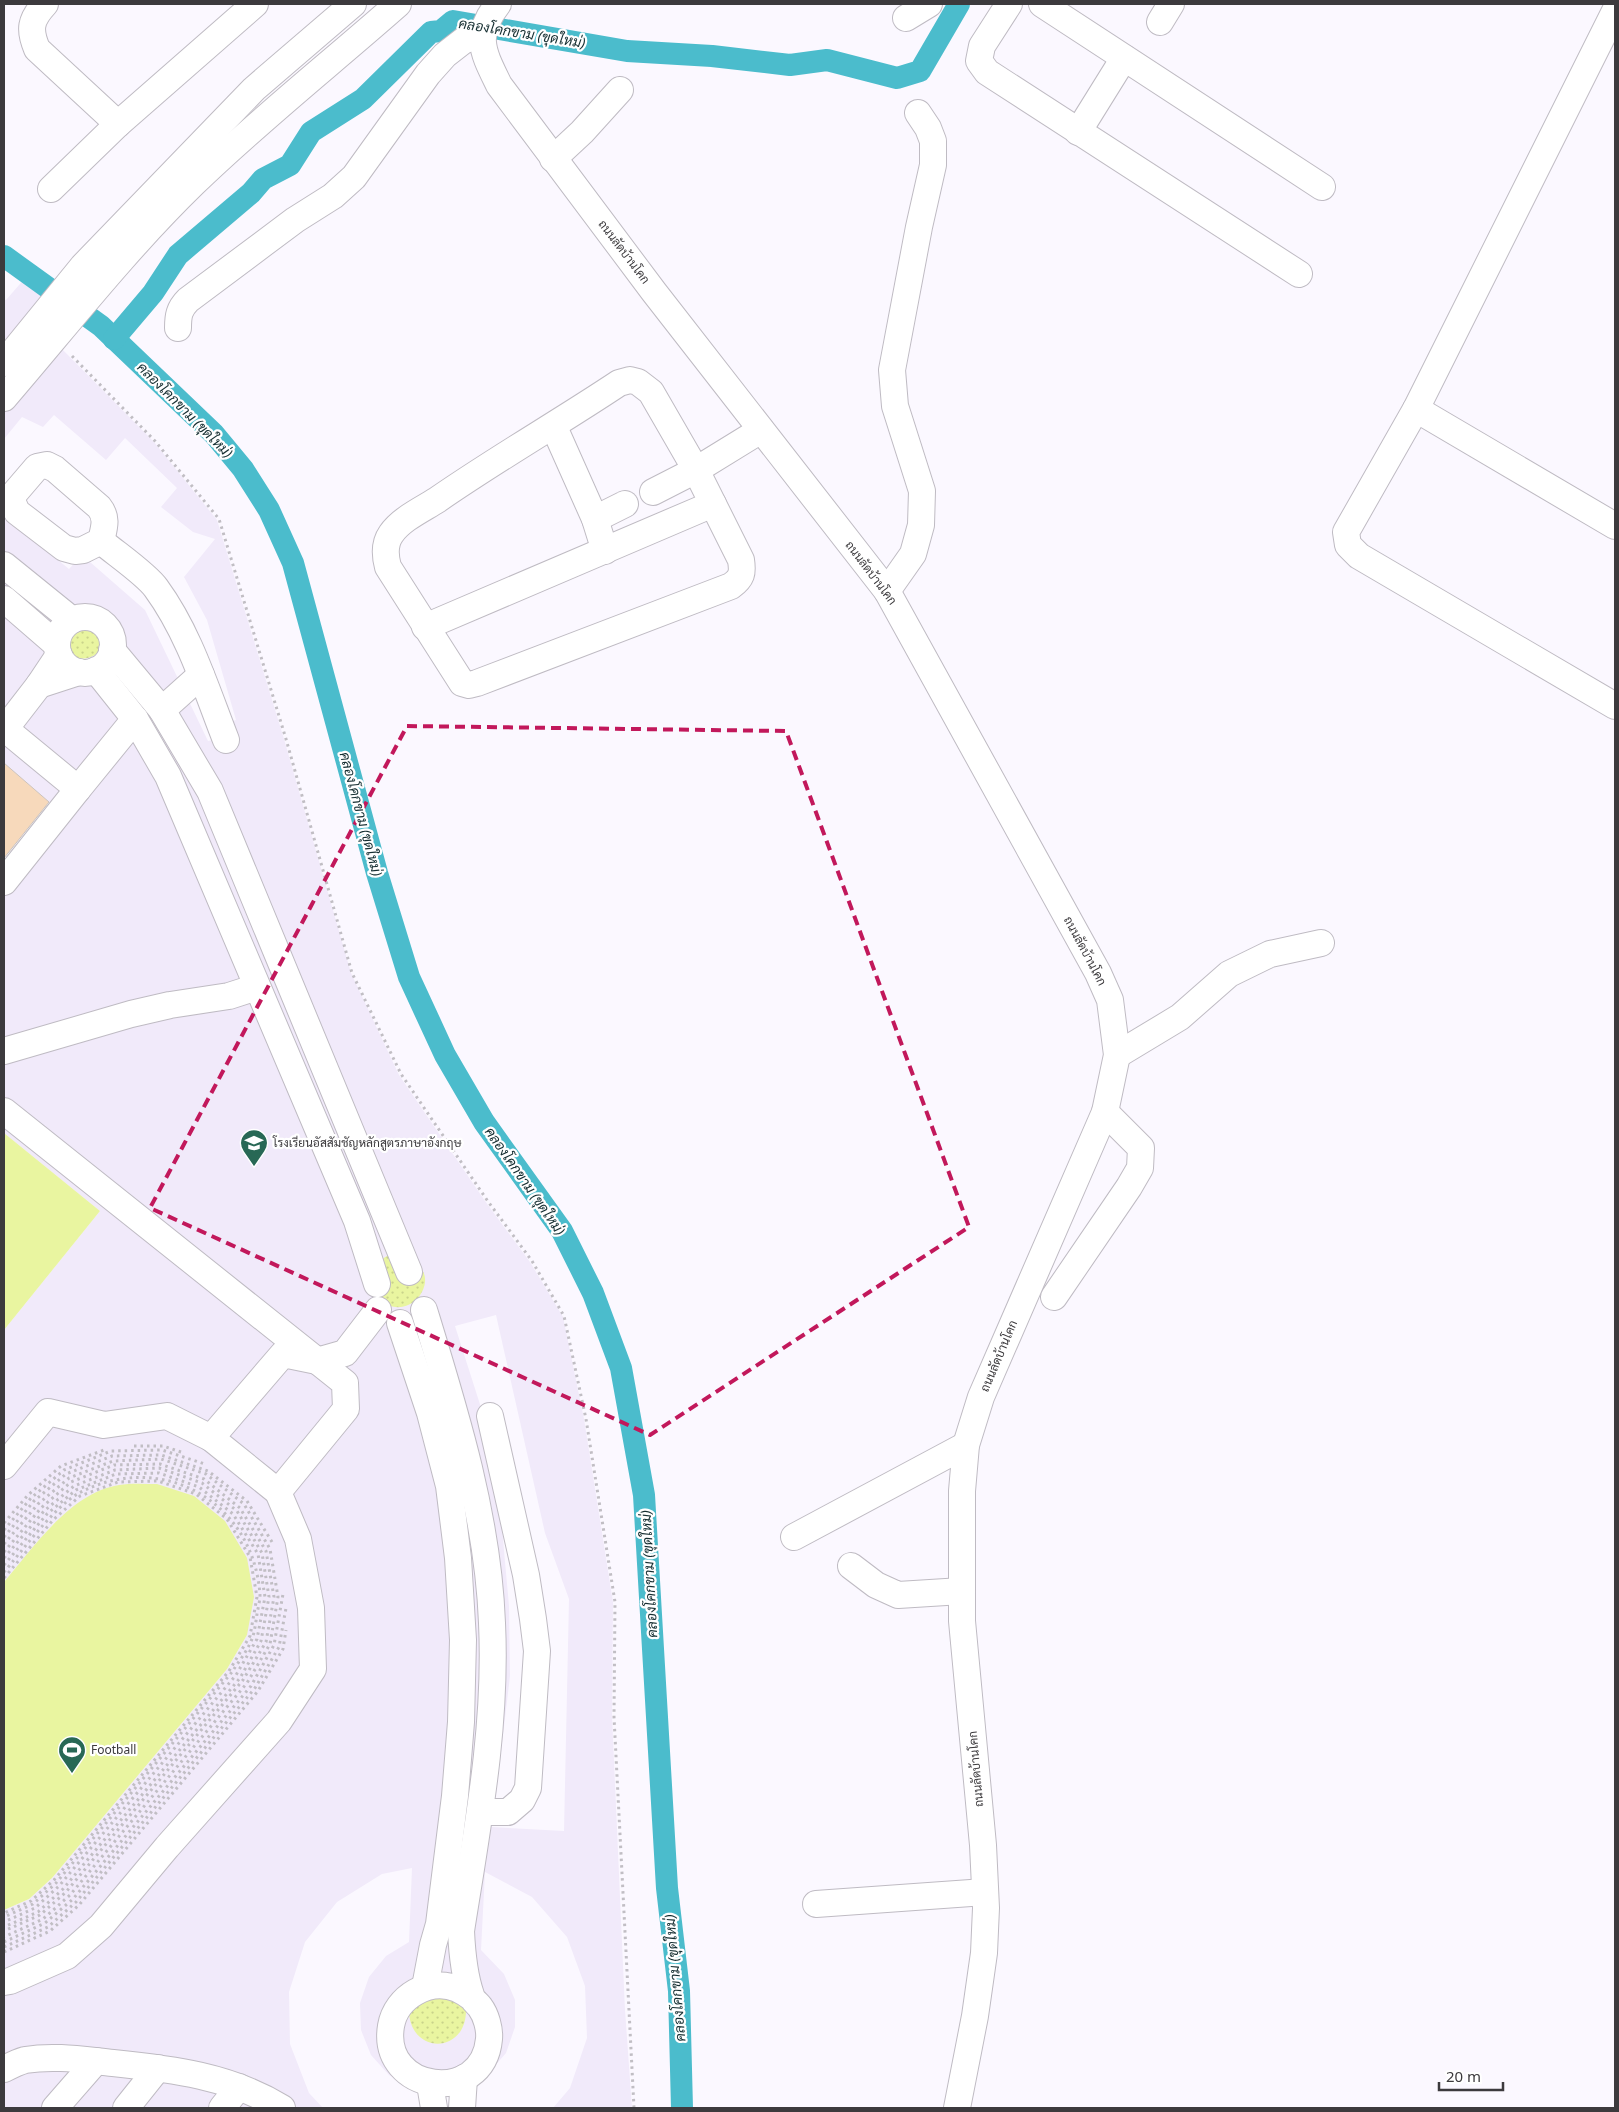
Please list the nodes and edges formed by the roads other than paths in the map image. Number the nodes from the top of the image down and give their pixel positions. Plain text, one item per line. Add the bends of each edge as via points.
1 (45, 4) edge
2 (255, 4) edge
3 (398, 4) edge
4 (498, 4) edge
5 (929, 4) edge
6 (1010, 4) edge
7 (1042, 4) edge
8 (350, 7) edge
9 (1615, 11) edge
10 (906, 18) dead end
11 (366, 32) junction
12 (482, 33) junction
13 (1124, 58) junction
14 (254, 90) junction
15 (620, 90) dead end
16 (272, 111) junction
17 (918, 114) dead end
18 (118, 124) junction
19 (1078, 132) junction
20 (553, 159) junction
21 (1322, 187) dead end
22 (51, 188) dead end
23 (92, 274) junction
24 (1299, 274) dead end
25 (178, 328) dead end
26 (32, 348) junction
27 (4, 362) edge
28 (4, 398) edge
29 (1416, 408) junction
30 (554, 427) junction
31 (761, 430) junction
32 (696, 470) junction
33 (654, 492) dead end
34 (625, 504) dead end
35 (713, 504) junction
36 (595, 519) junction
37 (1615, 526) edge
38 (101, 541) dead end
39 (605, 551) junction
40 (4, 565) edge
41 (887, 591) junction
42 (4, 600) edge
43 (72, 620) junction
44 (425, 627) junction
45 (58, 650) junction
46 (112, 650) junction
47 (87, 671) junction
48 (201, 675) junction
49 (39, 685) junction
50 (1615, 706) edge
51 (162, 710) junction
52 (135, 719) junction
53 (4, 729) edge
54 (226, 740) dead end
55 (78, 789) junction
56 (243, 872) junction
57 (4, 882) edge
58 (214, 883) junction
59 (1321, 943) dead end
60 (258, 987) junction
61 (4, 1051) edge
62 (1117, 1055) junction
63 (4, 1111) edge
64 (1105, 1112) junction
65 (409, 1272) junction
66 (377, 1284) junction
67 (1054, 1297) dead end
68 (424, 1310) junction
69 (390, 1318) junction
70 (353, 1343) junction
71 (317, 1361) junction
72 (345, 1384) junction
73 (490, 1416) dead end
74 (966, 1445) junction
75 (212, 1450) junction
76 (4, 1466) edge
77 (278, 1492) junction
78 (510, 1507) junction
79 (478, 1512) junction
80 (794, 1537) dead end
81 (851, 1566) dead end
82 (962, 1591) junction
83 (480, 1812) junction
84 (985, 1892) junction
85 (816, 1904) dead end
86 (4, 1982) edge
87 (425, 1987) junction
88 (471, 1997) junction
89 (96, 2061) junction
90 (158, 2068) junction
91 (4, 2070) edge
92 (464, 2078) junction
93 (240, 2087) junction
94 (432, 2096) edge
95 (55, 2108) edge
96 (126, 2108) edge
97 (222, 2108) edge
98 (282, 2108) edge
99 (462, 2108) edge
100 (957, 2108) edge

1 - 18 street via 31,24 31,36 37,49
2 - 18 street
3 - 11 street
4 - 12 street via 489,15
5 - 10 street
6 - 19 street via 982,46 978,61 987,72
7 - 13 street
8 - 11 street
8 - 14 street
9 - 29 street
11 - 16 street
12 - 20 street, ถนนลัดบ้านโคก via 486,58 499,85
12 - 25 street via 445,54 354,177 333,196 295,220 188,300 178,313
13 - 19 street
13 - 21 street
14 - 16 street
14 - 23 street
15 - 20 street
16 - 23 street
17 - 41 street via 933,141 933,165 892,370 895,406 922,491 921,525 914,554
18 - 22 street
19 - 24 street
20 - 31 street, ถนนลัดบ้านโคก
23 - 26 street
26 - 27 street
26 - 28 street
29 - 37 street
29 - 50 street via 1346,532 1348,544 1359,556
30 - 32 street via 619,383 638,382 651,392
30 - 36 street
30 - 44 street via 470,477 392,533 385,555 388,567
31 - 32 street
31 - 41 street, ถนนลัดบ้านโคก
32 - 33 street
32 - 35 street
34 - 36 street
35 - 39 street
35 - 44 street via 741,560 743,571 740,579 731,586 469,685 455,675
36 - 39 street
38 - 48 street via 155,586 174,616
39 - 44 street
40 - 43 street
41 - 62 street, ถนนลัดบ้านโคก via 1098,972 1110,1000
42 - 45 street
43 - 45 street via 61,630
43 - 46 street via 96,619 112,637
45 - 47 street via 63,663
45 - 49 street
46 - 47 street via 104,666
46 - 51 street
47 - 49 street
47 - 52 street
48 - 51 street
48 - 54 street
49 - 53 street
51 - 56 street via 210,791
52 - 55 street
52 - 58 street via 168,776
53 - 55 street
55 - 57 street
56 - 58 street
56 - 65 street
58 - 60 street
59 - 62 street via 1270,954 1229,974 1180,1017
60 - 61 street via 229,996 131,1014
60 - 66 street via 357,1221
62 - 64 street, ถนนลัดบ้านโคก
63 - 71 street
64 - 67 street via 1141,1148 1140,1168
64 - 74 street, ถนนลัดบ้านโคก via 981,1397
65 - 66 street via 390,1272
65 - 68 street via 417,1276 427,1291
66 - 69 street via 374,1302
68 - 69 street via 409,1322
68 - 79 street via 452,1400
69 - 70 street
69 - 87 street via 430,1413 449,1486 463,1640 455,1796 439,1924
70 - 71 street
70 - 72 street
71 - 72 street
71 - 75 street via 282,1354
72 - 77 street via 346,1409
73 - 78 street
74 - 80 street
74 - 82 street, ถนนลัดบ้านโคก via 962,1491
75 - 76 street via 167,1416 104,1425 48,1412
75 - 77 street
77 - 86 street via 298,1539 311,1608 314,1669 279,1721 100,1926 67,1956
78 - 79 street
78 - 83 street via 526,1575 536,1651 528,1788 522,1800 508,1812
79 - 83 street via 492,1622 492,1700
81 - 82 street via 876,1585 898,1595
82 - 84 street, ถนนลัดบ้านโคก
83 - 88 street via 461,1931
84 - 85 street
84 - 100 street, ถนนลัดบ้านโคก via 984,1953
87 - 88 street via 457,1989
87 - 94 street via 406,1998 393,2016 390,2037 396,2058
88 - 92 street via 488,2024 489,2039 481,2062
89 - 90 street
89 - 91 street via 58,2057 23,2061
89 - 95 street
90 - 93 street via 204,2076
90 - 96 street
92 - 94 street via 447,2084
92 - 99 street
93 - 97 street
93 - 98 street

